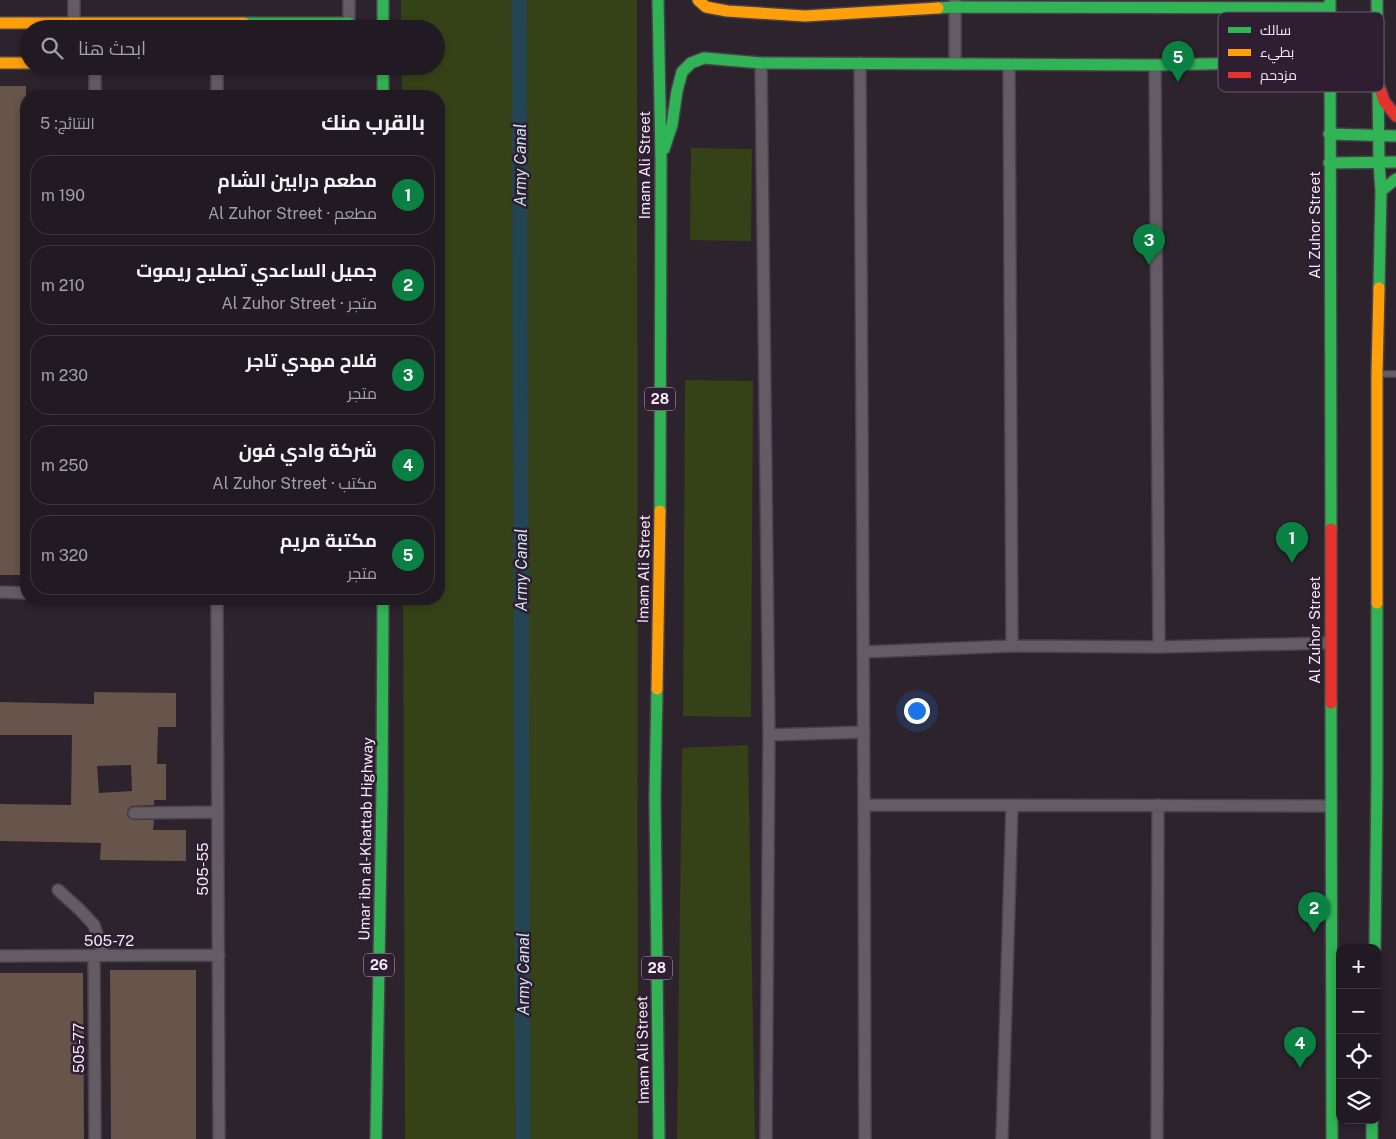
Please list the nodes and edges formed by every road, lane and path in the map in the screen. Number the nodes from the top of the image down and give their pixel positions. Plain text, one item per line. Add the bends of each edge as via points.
1 (74, 0) edge
2 (349, 0) edge
3 (383, 0) edge
4 (658, 0) edge
5 (698, 0) edge
6 (955, 3) edge
7 (1330, 4) edge
8 (74, 20) edge
9 (349, 20) edge
10 (383, 20) edge
11 (0, 23) edge
12 (20, 23) edge
13 (0, 63) edge
14 (20, 63) edge
15 (761, 63) junction
16 (860, 63) junction
17 (955, 64) junction
18 (1009, 64) junction
19 (1218, 64) edge
20 (1155, 65) junction
21 (95, 75) edge
22 (217, 75) edge
23 (383, 75) edge
24 (94, 90) edge
25 (217, 90) edge
26 (383, 90) edge
27 (1329, 92) edge
28 (1378, 92) edge
29 (1381, 92) edge
30 (1396, 116) edge
31 (1329, 134) junction
32 (1379, 136) junction
33 (1396, 136) edge
34 (661, 160) junction
35 (1329, 162) junction
36 (1379, 162) junction
37 (1396, 162) edge
38 (1396, 179) edge
39 (1381, 191) junction
40 (1377, 374) junction
41 (1396, 374) edge
42 (0, 592) edge
43 (20, 593) edge
44 (217, 605) edge
45 (383, 605) edge
46 (1330, 643) junction
47 (1012, 646) junction
48 (1159, 646) junction
49 (863, 652) junction
50 (864, 732) junction
51 (769, 735) junction
52 (864, 804) junction
53 (1012, 805) junction
54 (1158, 806) junction
55 (1331, 806) junction
56 (218, 812) junction
57 (134, 813) dead end
58 (58, 890) dead end
59 (1375, 944) edge
60 (219, 955) junction
61 (0, 956) edge
62 (99, 956) junction
63 (1372, 1124) edge
64 (95, 1139) edge
65 (219, 1139) edge
66 (376, 1139) edge
67 (659, 1139) edge
68 (766, 1139) edge
69 (864, 1139) edge
70 (1002, 1139) edge
71 (1157, 1139) edge
72 (1332, 1139) edge
73 (1372, 1139) edge

1 - 8 street
2 - 9 street
3 - 10 main road
4 - 34 main road, Imam Ali Street / 28
5 - 6 main road via 706,7 727,11 805,16
6 - 7 main road
6 - 17 street
11 - 12 main road
13 - 14 main road
15 - 16 main road
15 - 34 main road via 704,58 691,63 682,72 672,125
15 - 51 street
16 - 17 main road
16 - 49 street
17 - 18 main road
18 - 20 main road
18 - 47 street
19 - 20 main road
20 - 48 street
21 - 24 street
22 - 25 street
23 - 26 main road
27 - 31 main road, Al Zuhor Street
28 - 32 main road
29 - 30 main road
31 - 32 main road
31 - 35 main road, Al Zuhor Street
32 - 33 main road
32 - 36 main road
34 - 67 main road, Imam Ali Street / 28 via 660,550 655,797
35 - 36 main road
35 - 46 main road, Al Zuhor Street
36 - 37 main road
36 - 39 main road
38 - 39 main road
39 - 40 main road
40 - 41 lane
40 - 59 main road
42 - 43 street
44 - 56 street, 505-55
45 - 66 main road, Umar ibn al-Khattab Highway / 26
46 - 48 street
46 - 55 main road, Al Zuhor Street
47 - 48 street
47 - 49 street
49 - 50 street
50 - 51 street
50 - 52 street
51 - 68 street
52 - 53 street
52 - 69 street
53 - 54 street
53 - 70 street
54 - 55 street
54 - 71 street
55 - 72 main road, Al Zuhor Street
56 - 57 street
56 - 60 street, 505-55
58 - 62 street, 505-77 via 94,925
60 - 62 street, 505-72
60 - 65 street, 505-55
61 - 62 street, 505-72
62 - 64 street, 505-77
63 - 73 main road

